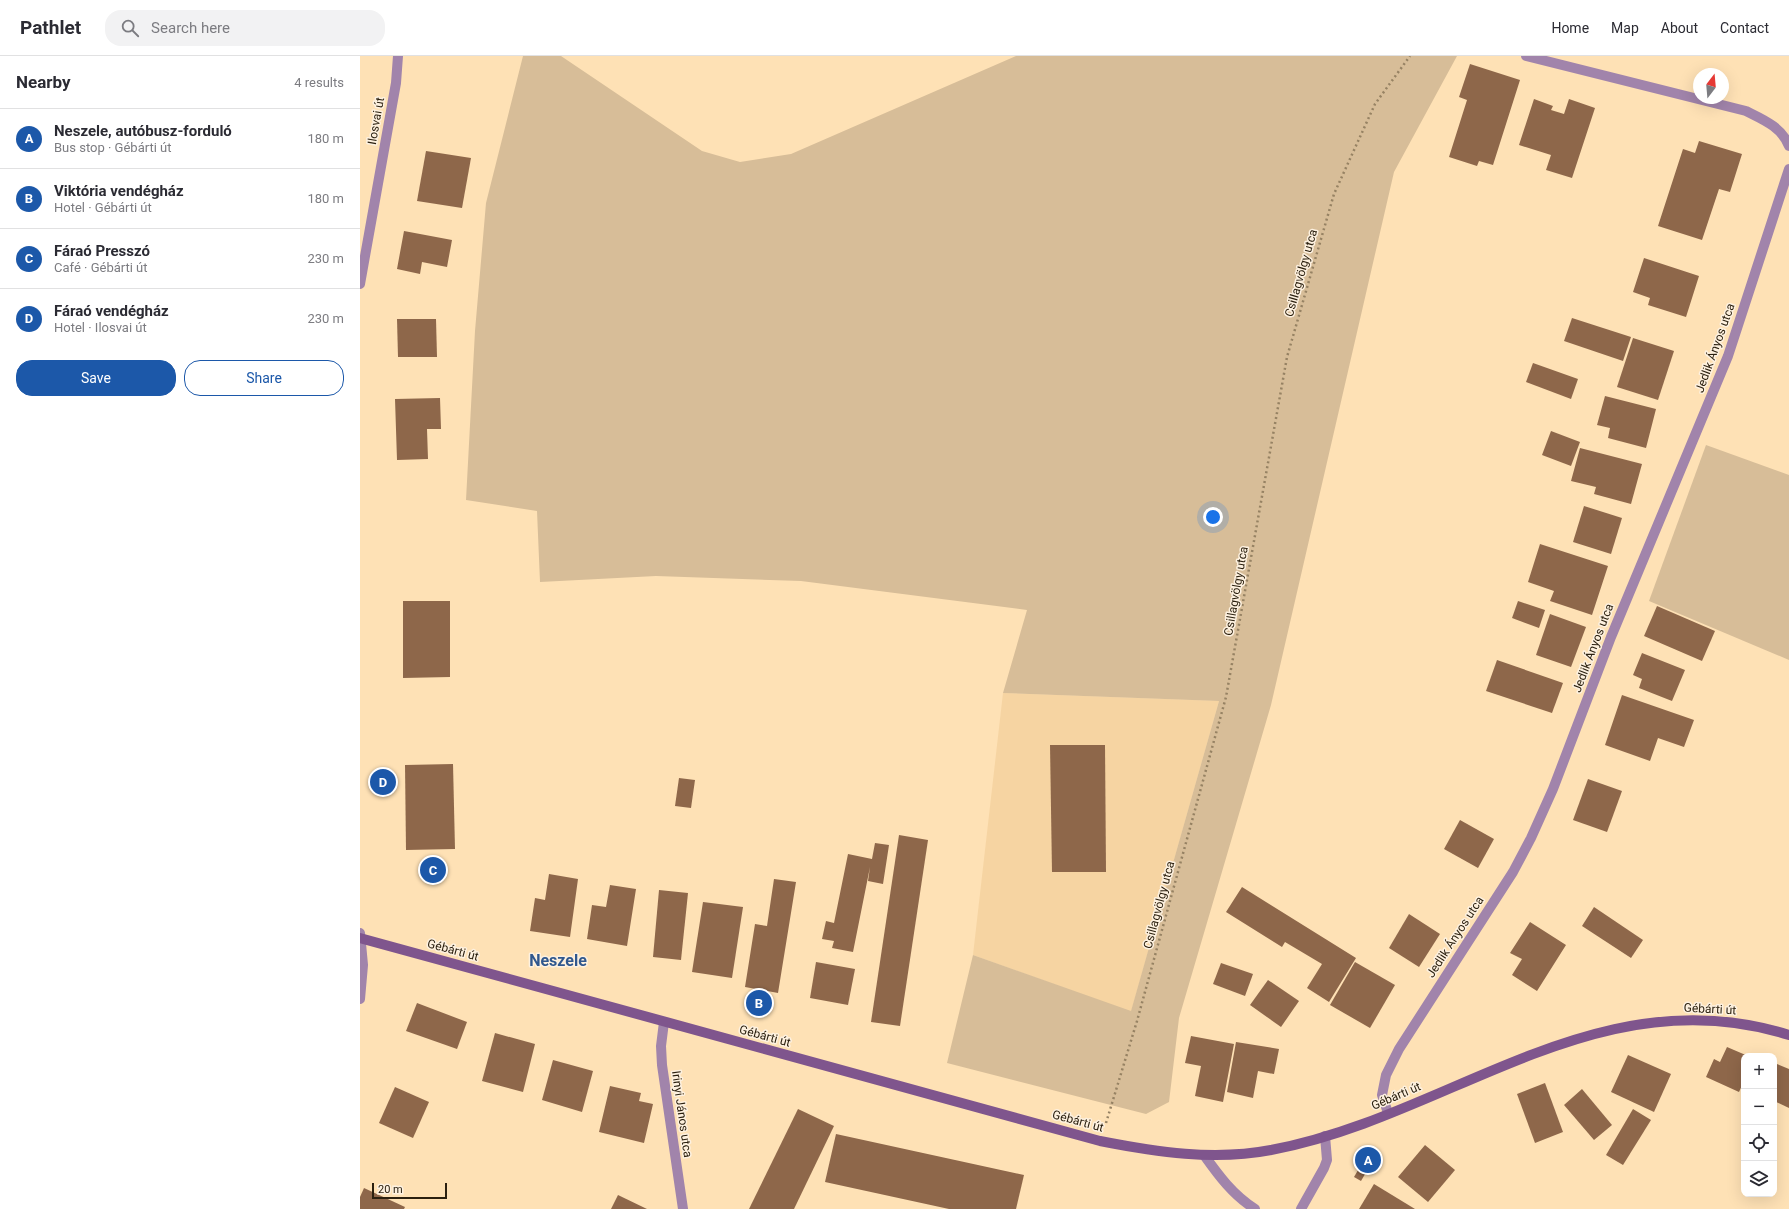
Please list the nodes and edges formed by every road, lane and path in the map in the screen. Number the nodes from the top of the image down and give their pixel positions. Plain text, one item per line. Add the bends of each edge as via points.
1 (398, 56) edge
2 (1410, 56) edge
3 (1526, 56) edge
4 (1789, 146) edge
5 (1789, 169) edge
6 (360, 284) edge
7 (360, 936) edge
8 (360, 998) edge
9 (664, 1022) junction
10 (1789, 1035) edge
11 (1388, 1113) junction
12 (1325, 1136) junction
13 (1100, 1141) junction
14 (1204, 1155) junction
15 (683, 1209) edge
16 (1255, 1209) edge
17 (1301, 1209) edge

1 - 6 street, Ilosvai út via 396,83
2 - 13 path, Csillagvölgy utca via 1375,104 1334,194 1287,357 1226,697 1139,1013
3 - 4 street via 1746,111 1782,133
5 - 11 street, Jedlik Ányos utca via 1728,356 1611,637 1553,789 1512,872 1389,1068 1382,1095
7 - 8 street via 363,965
7 - 9 main road, Gébárti út
9 - 13 main road, Gébárti út
9 - 15 street, Irinyi János utca via 662,1065
10 - 11 main road, Gébárti út via 1721,1021 1687,1020 1640,1024 1552,1046
11 - 12 main road, Gébárti út
12 - 14 main road, Gébárti út via 1271,1151
12 - 17 street via 1326,1164
13 - 14 main road, Gébárti út via 1142,1149
14 - 16 street via 1220,1178 1241,1200

